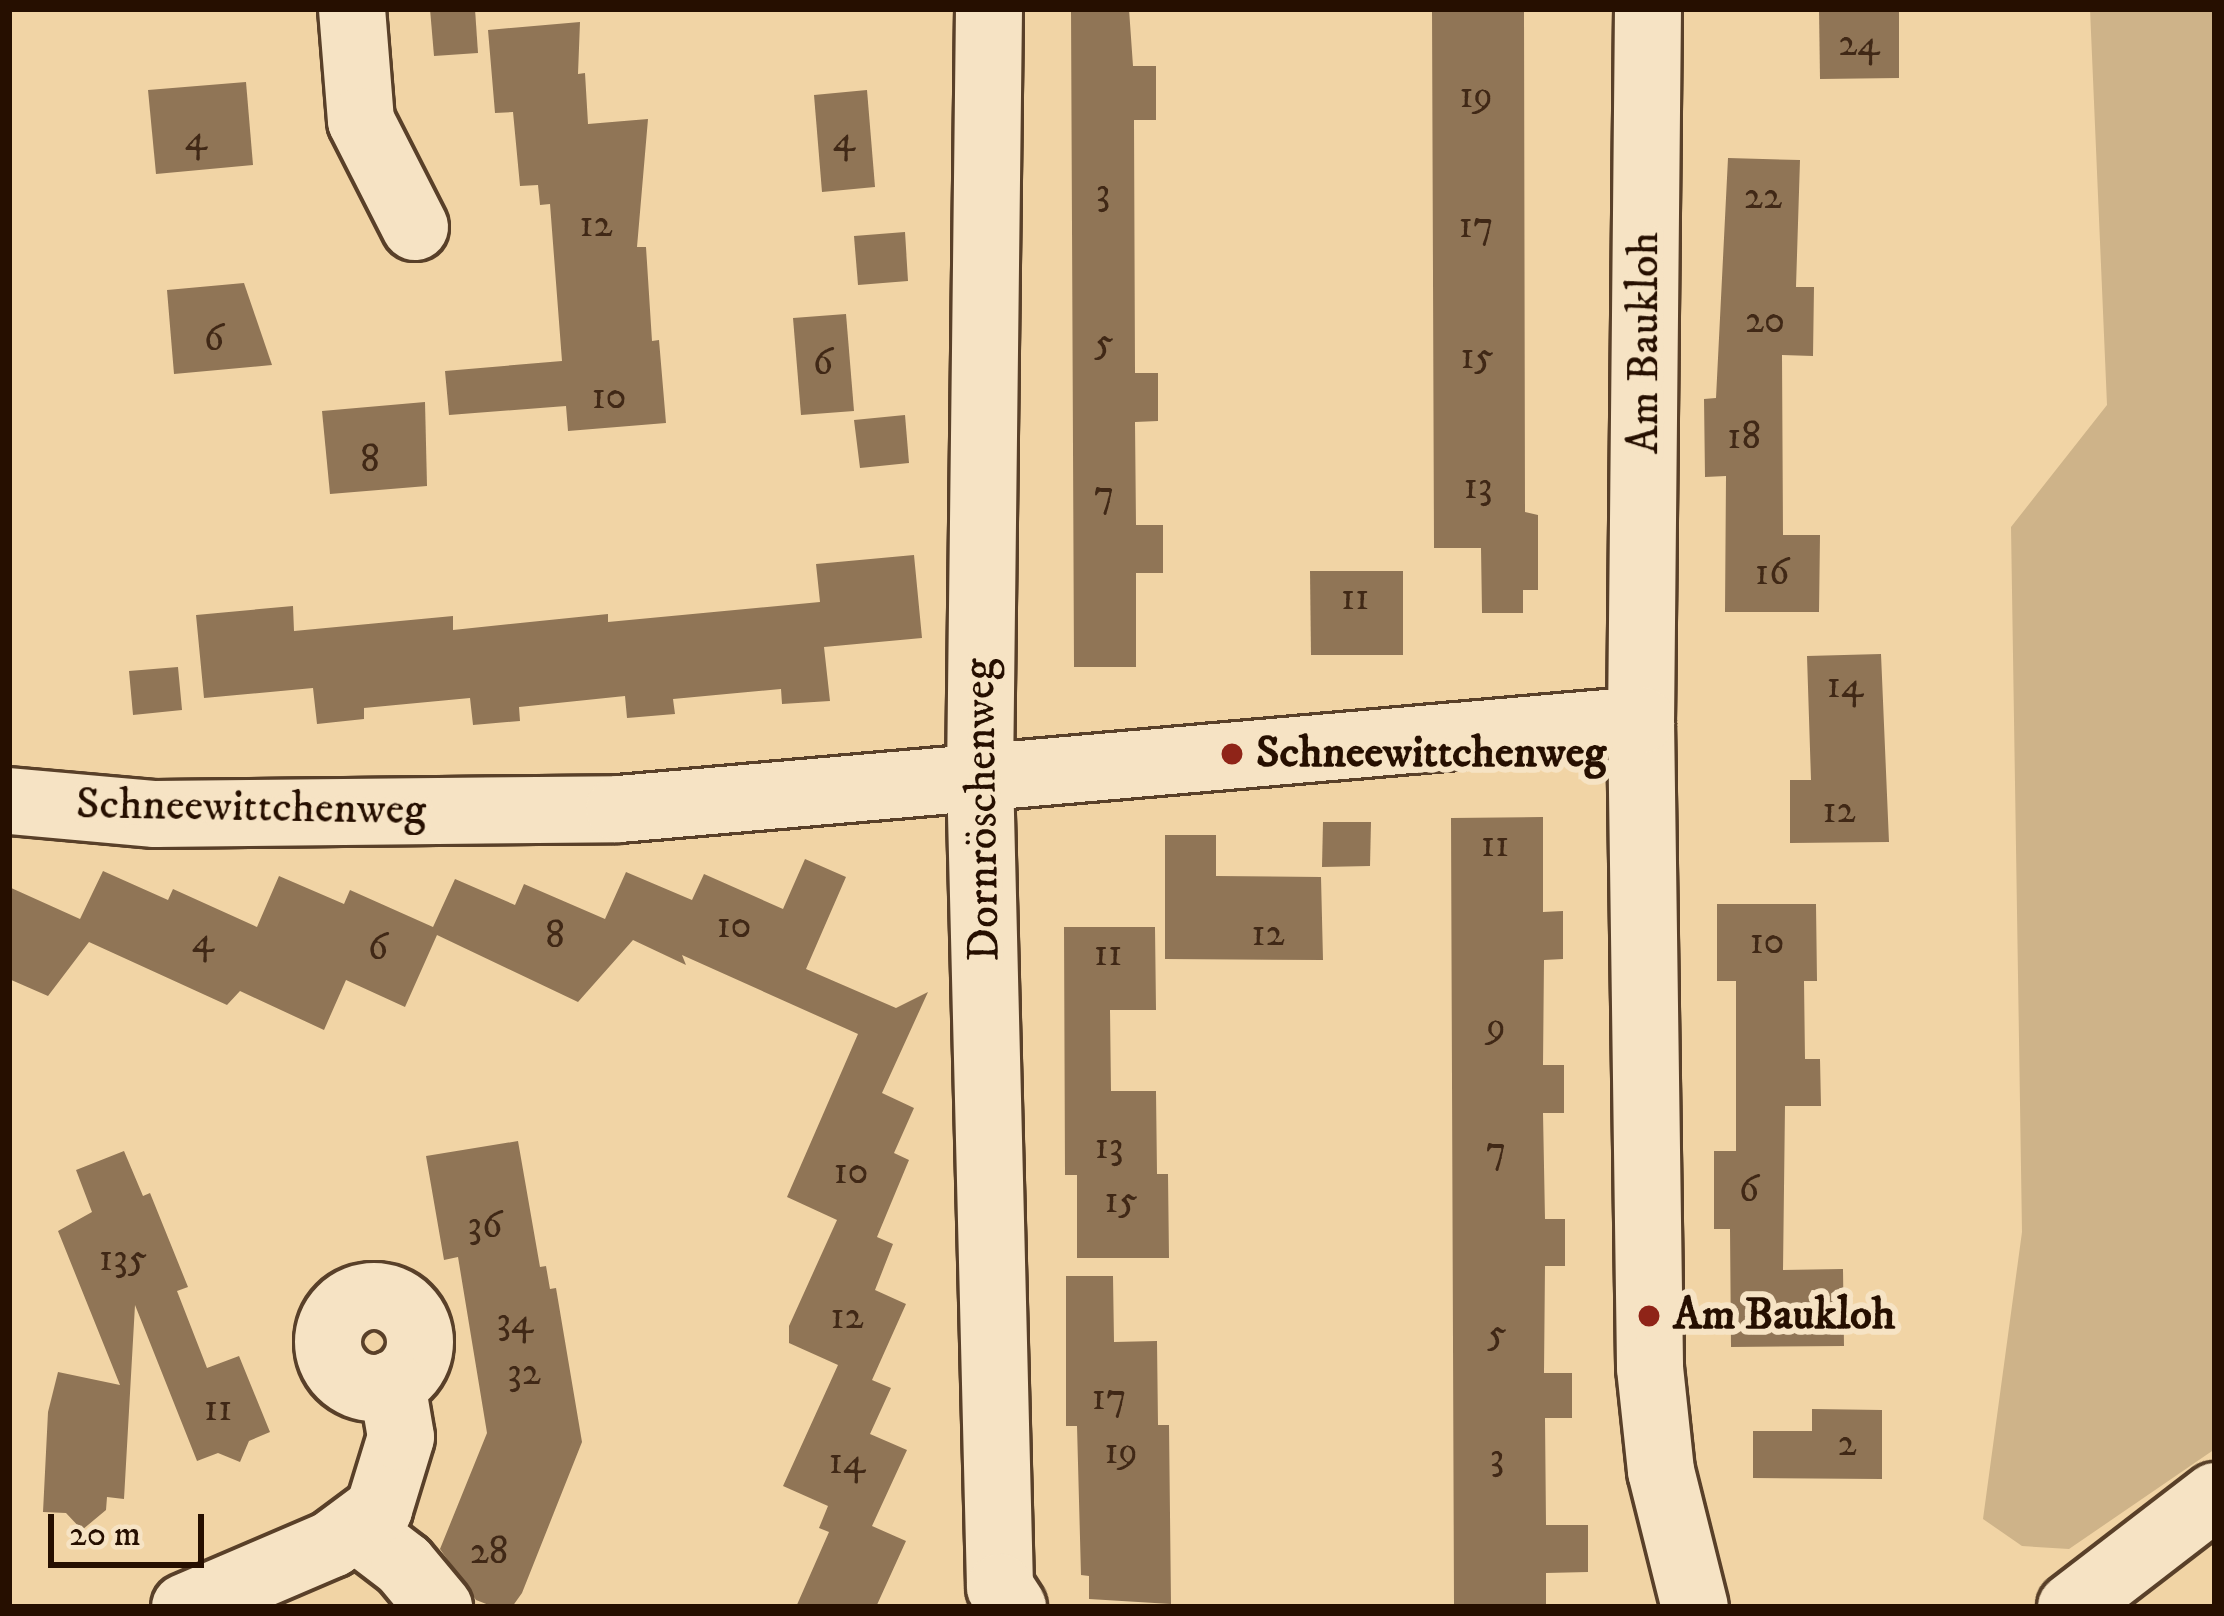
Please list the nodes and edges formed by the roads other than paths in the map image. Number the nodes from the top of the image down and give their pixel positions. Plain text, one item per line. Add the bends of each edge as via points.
1 (352, 9) edge
2 (989, 9) edge
3 (1648, 9) edge
4 (415, 227) dead end
5 (1641, 720) junction
6 (980, 774) junction
7 (9, 801) edge
8 (392, 1384) dead end
9 (2215, 1496) edge
10 (357, 1529) junction
11 (184, 1607) edge
12 (439, 1607) edge
13 (1013, 1607) edge
14 (1695, 1607) edge
15 (2071, 1607) edge

1 - 4 street via 362,121
2 - 6 street, Dornröschenweg
3 - 5 street, Am Baukloh
5 - 6 street, Schneewittchenweg
5 - 14 street, Am Baukloh via 1650,1368 1660,1471
6 - 7 street, Schneewittchenweg via 619,808 155,814
6 - 13 street, Dornröschenweg via 1000,1587
8 - 10 street via 401,1437 395,1468 379,1509
9 - 15 street
10 - 11 street
10 - 12 street via 404,1565

